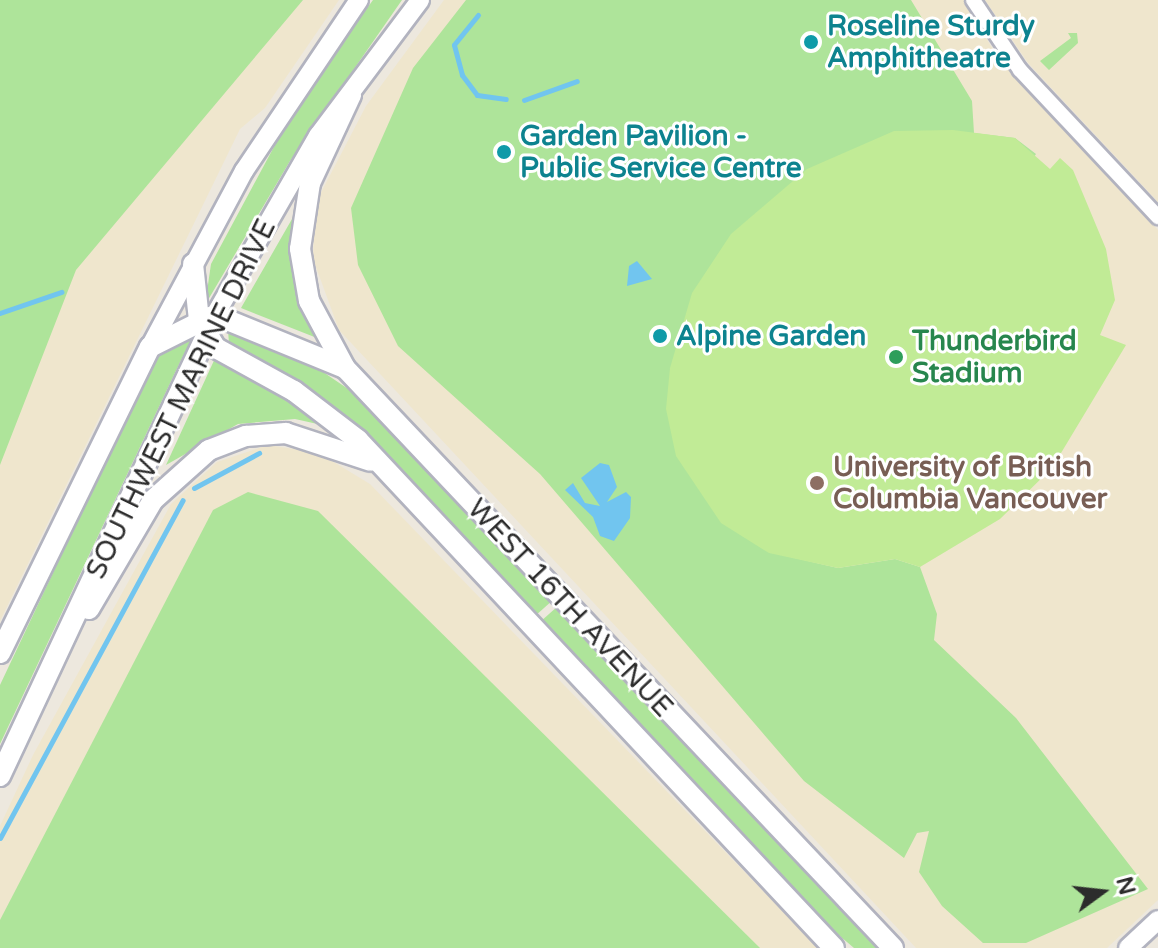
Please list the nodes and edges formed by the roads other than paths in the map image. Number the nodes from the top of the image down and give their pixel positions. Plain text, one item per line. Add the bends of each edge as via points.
1 (359, 0) edge
2 (420, 0) edge
3 (973, 0) edge
4 (351, 95) junction
5 (1158, 217) edge
6 (193, 264) junction
7 (207, 324) junction
8 (150, 347) junction
9 (345, 368) junction
10 (385, 469) junction
11 (76, 628) junction
12 (0, 653) edge
13 (0, 776) edge
14 (1158, 920) edge
15 (834, 948) edge
16 (893, 948) edge
17 (1128, 948) edge

1 - 6 street, SOUTHWEST MARINE DRIVE via 244,171
2 - 4 street, SOUTHWEST MARINE DRIVE
3 - 5 street via 1012,60
4 - 7 street, SOUTHWEST MARINE DRIVE via 318,136
4 - 9 main road via 310,183 300,249 309,301
6 - 7 main road
6 - 8 street, SOUTHWEST MARINE DRIVE
7 - 8 main road
7 - 9 main road, WEST 16TH AVENUE
7 - 10 main road, WEST 16TH AVENUE via 341,424
7 - 11 main road, SOUTHWEST MARINE DRIVE
8 - 12 main road, SOUTHWEST MARINE DRIVE
9 - 16 main road, WEST 16TH AVENUE
10 - 11 main road via 300,434 246,436 209,450 153,500
10 - 15 main road, WEST 16TH AVENUE
11 - 13 main road, SOUTHWEST MARINE DRIVE
14 - 17 street

